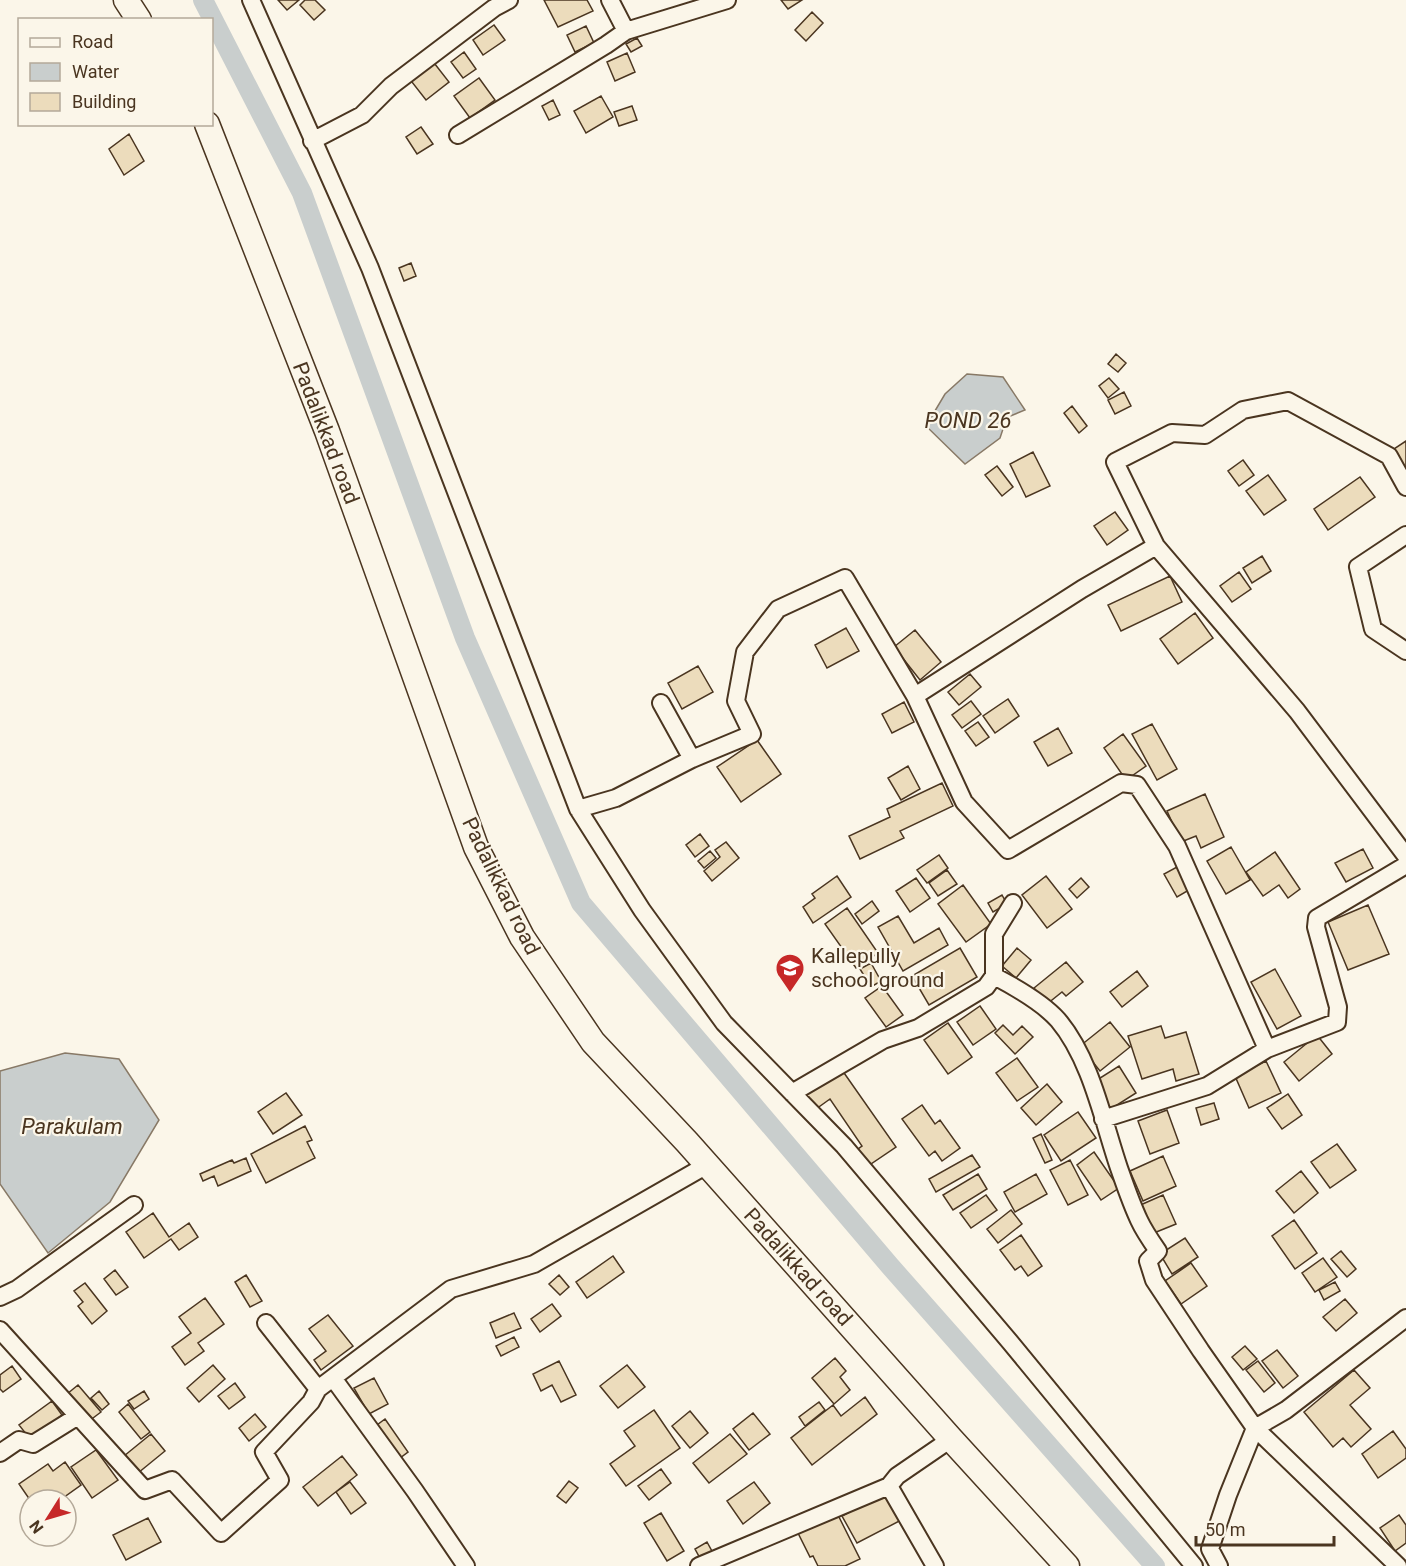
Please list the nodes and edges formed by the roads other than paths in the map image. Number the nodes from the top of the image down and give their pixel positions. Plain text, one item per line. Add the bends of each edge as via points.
1 (126, 0) edge
2 (251, 0) edge
3 (509, 0) edge
4 (610, 0) edge
5 (727, 0) edge
6 (491, 4) edge
7 (138, 18) edge
8 (626, 31) junction
9 (208, 126) edge
10 (458, 135) dead end
11 (312, 141) junction
12 (1406, 487) edge
13 (1406, 535) edge
14 (1156, 546) junction
15 (1406, 651) edge
16 (915, 696) junction
17 (661, 703) dead end
18 (692, 759) junction
19 (578, 808) junction
20 (1406, 856) edge
21 (1406, 866) edge
22 (1013, 903) dead end
23 (994, 976) junction
24 (1267, 1049) junction
25 (792, 1093) junction
26 (1103, 1119) junction
27 (707, 1165) junction
28 (134, 1205) dead end
29 (0, 1297) edge
30 (1406, 1318) edge
31 (266, 1323) dead end
32 (0, 1330) edge
33 (333, 1378) junction
34 (318, 1389) junction
35 (78, 1416) junction
36 (1255, 1428) junction
37 (951, 1439) junction
38 (0, 1453) edge
39 (889, 1486) junction
40 (466, 1566) edge
41 (699, 1566) edge
42 (935, 1566) edge
43 (1067, 1566) edge
44 (1194, 1566) edge
45 (1219, 1566) edge
46 (1398, 1566) edge

1 - 7 street
2 - 11 street
3 - 6 street
4 - 8 street
5 - 8 street
6 - 11 street via 391,86 362,115
8 - 10 street
9 - 27 street, Padalikkad road via 327,431 476,847 522,937 593,1042
11 - 19 street via 370,268
12 - 14 street via 1389,456 1288,400 1243,410 1205,435 1172,433 1115,462
13 - 15 street via 1358,567 1373,629
14 - 16 street
14 - 20 street via 1297,711
16 - 18 street via 845,578 778,609 745,652 736,701 752,734
16 - 24 street via 964,802 1008,850 1121,783 1137,785 1177,846
17 - 18 street
18 - 19 street via 616,798
19 - 25 street via 642,910 724,1023
21 - 24 street via 1317,918 1316,927 1338,1007 1337,1022
22 - 23 street via 994,934
23 - 25 street via 986,987 918,1028 883,1040
23 - 26 street via 1057,1019 1074,1042
24 - 26 street via 1206,1086
25 - 44 street via 844,1146
26 - 36 street via 1139,1221 1158,1251 1148,1261 1154,1280
27 - 33 street via 534,1264 451,1289
27 - 37 street, Padalikkad road
28 - 29 street via 17,1289
30 - 36 street via 1311,1392
31 - 34 street
32 - 35 street
33 - 34 street
33 - 40 street
34 - 35 street via 311,1402 264,1452 280,1480 222,1533 172,1480 145,1490
35 - 38 street via 33,1444 19,1440
36 - 45 street via 1210,1549
36 - 46 street
37 - 39 street via 897,1476
37 - 43 street, Padalikkad road
39 - 41 street
39 - 42 street

